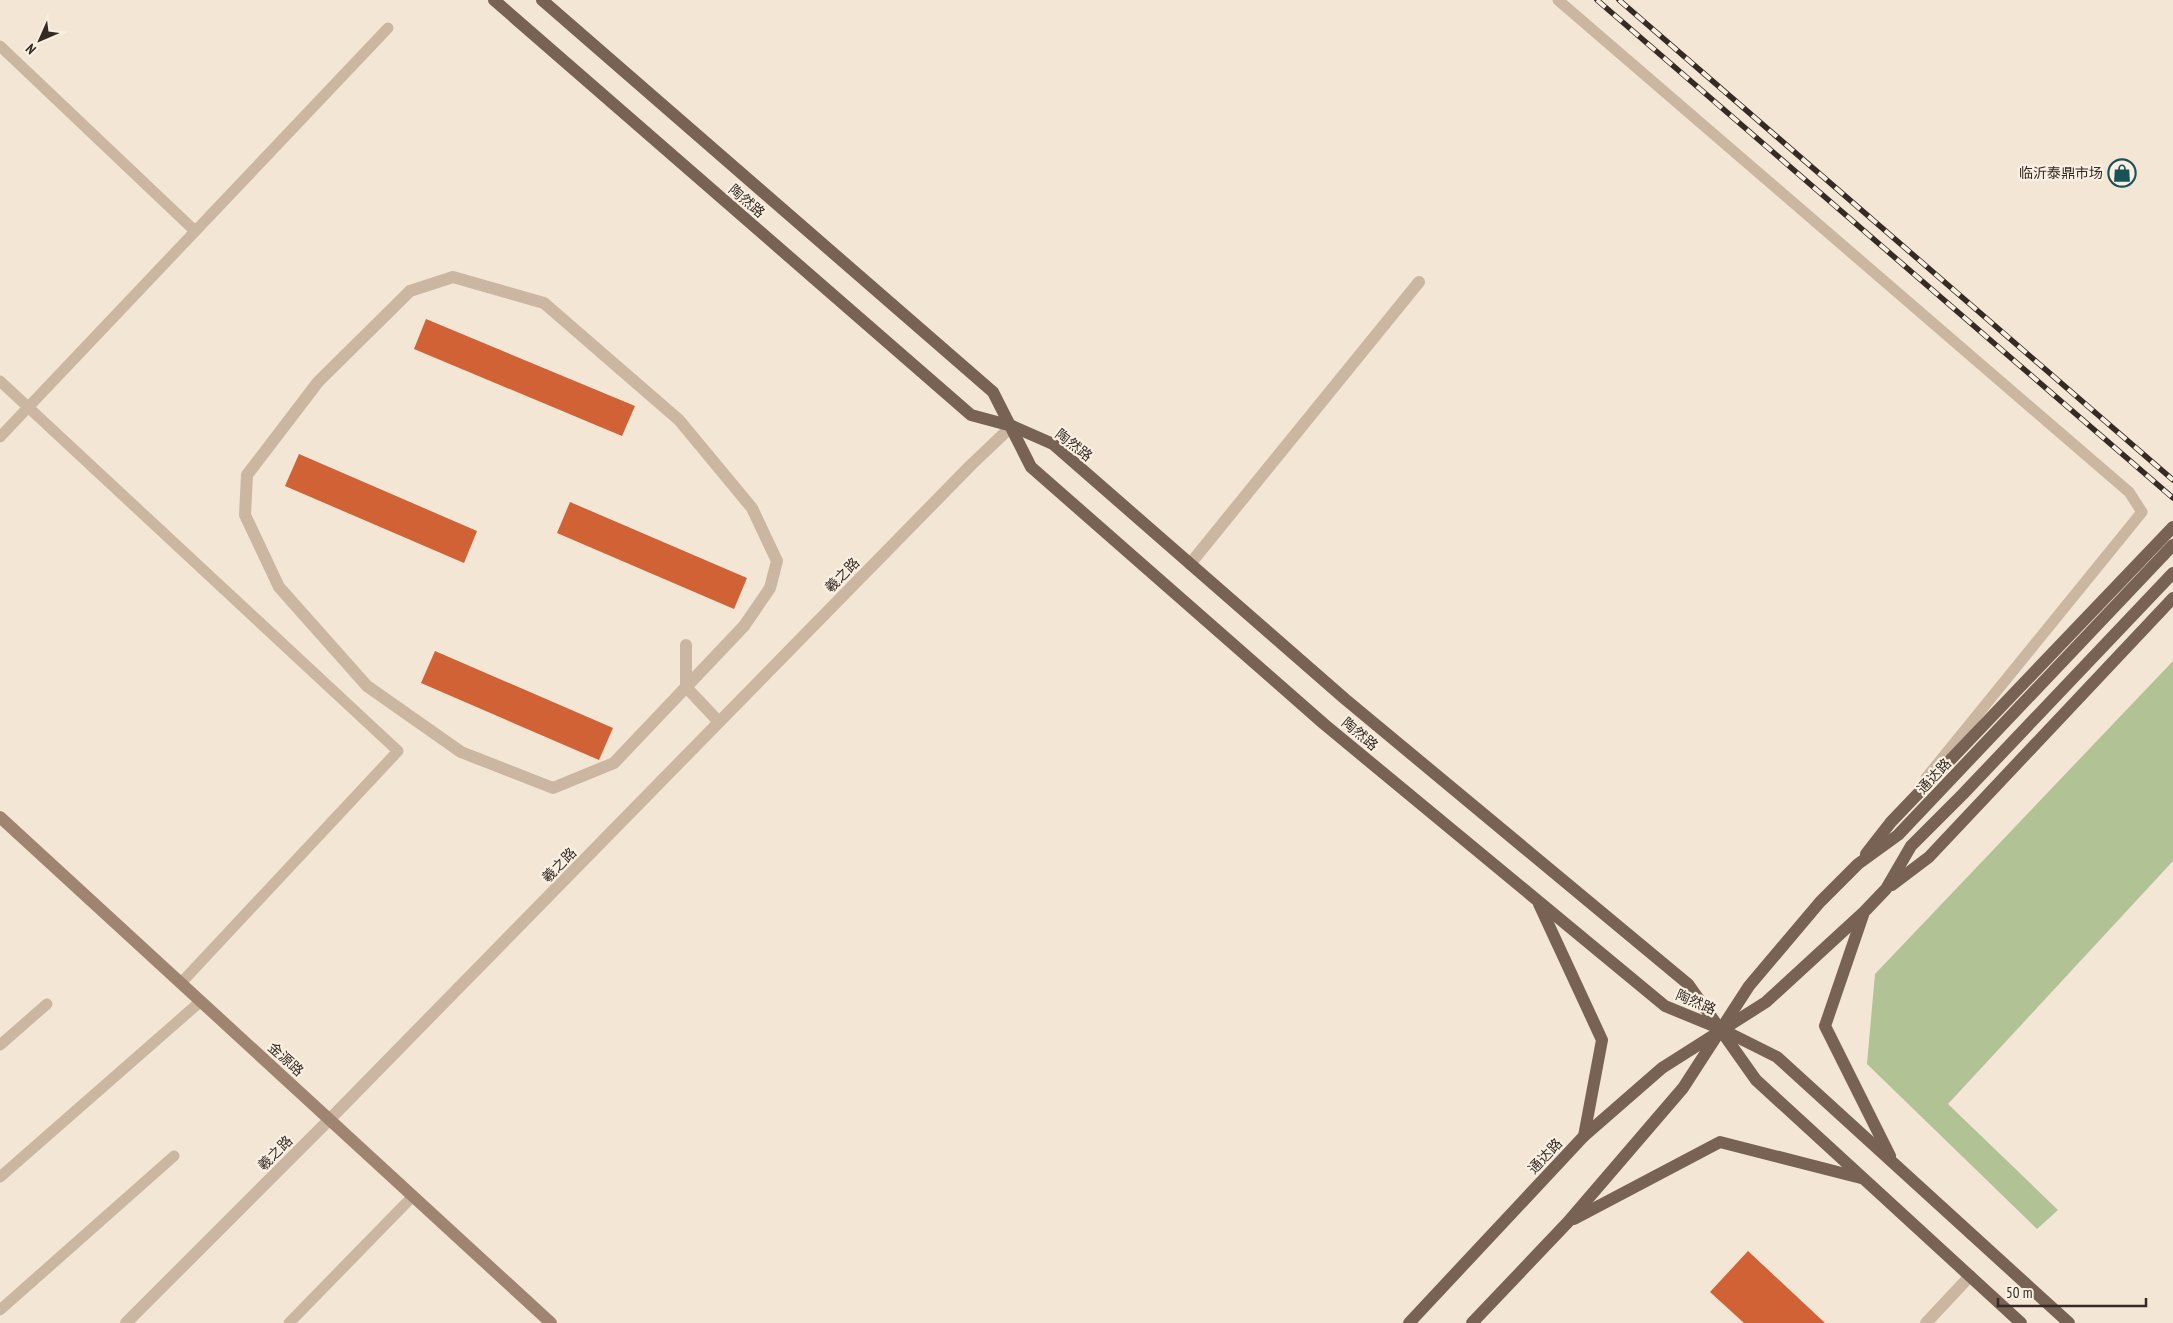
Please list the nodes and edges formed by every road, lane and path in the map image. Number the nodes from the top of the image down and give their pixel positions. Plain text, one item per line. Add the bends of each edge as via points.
1 (494, 0) edge
2 (542, 0) edge
3 (1558, 0) edge
4 (388, 28) dead end
5 (0, 46) edge
6 (195, 231) junction
7 (1419, 282) dead end
8 (0, 381) edge
9 (28, 406) junction
10 (1012, 426) junction
11 (0, 437) edge
12 (2173, 527) edge
13 (2173, 545) edge
14 (1190, 564) junction
15 (2173, 572) edge
16 (2173, 598) edge
17 (686, 645) dead end
18 (686, 686) junction
19 (719, 722) junction
20 (0, 817) edge
21 (1891, 822) junction
22 (1858, 864) junction
23 (1886, 889) junction
24 (1537, 900) junction
25 (1864, 912) junction
26 (181, 983) junction
27 (201, 1001) junction
28 (47, 1004) dead end
29 (1721, 1029) junction
30 (0, 1045) edge
31 (330, 1120) junction
32 (1584, 1136) junction
33 (174, 1156) dead end
34 (1893, 1163) junction
35 (0, 1177) edge
36 (1863, 1178) junction
37 (413, 1196) junction
38 (1568, 1222) junction
39 (1970, 1276) junction
40 (0, 1310) edge
41 (126, 1323) edge
42 (289, 1323) edge
43 (551, 1323) edge
44 (1409, 1323) edge
45 (1472, 1323) edge
46 (1926, 1323) edge
47 (2021, 1323) edge
48 (2069, 1323) edge

1 - 10 main road, 陶然路 via 971,416
2 - 10 main road, 陶然路 via 993,392
3 - 21 lane via 2129,492 2142,512
4 - 6 lane
5 - 6 lane
6 - 9 lane
7 - 14 street
8 - 9 lane
9 - 11 lane
9 - 26 lane via 398,751
10 - 14 main road, 陶然路 via 1053,444
10 - 19 street, 羲之路
10 - 24 main road, 陶然路 via 1031,467 1324,724
12 - 21 main road
13 - 22 main road, 通达路 via 1898,836
14 - 29 main road, 陶然路 via 1345,699 1688,984
15 - 23 main road, 通达路 via 1911,846
16 - 23 main road via 1929,857
17 - 18 street
18 - 18 street via 744,626 770,588 777,560 752,508 679,420 544,303 453,277 410,291 318,382 247,475 245,515 279,587 367,686 461,752 553,788 614,763
18 - 19 street
19 - 31 street, 羲之路
20 - 26 street, 金源路
21 - 22 main road
22 - 29 main road, 通达路 via 1820,902 1749,986
23 - 25 main road, 通达路
24 - 29 main road, 陶然路 via 1666,1006
24 - 32 main road via 1602,1040
25 - 29 main road, 通达路 via 1766,1002
25 - 34 main road via 1825,1026
26 - 27 street, 金源路
27 - 31 street, 金源路
27 - 35 lane
28 - 30 lane
29 - 32 main road, 通达路 via 1662,1068
29 - 34 main road, 陶然路 via 1778,1057
29 - 36 main road, 陶然路 via 1756,1080
29 - 38 main road, 通达路 via 1683,1088
31 - 37 street, 金源路
31 - 41 street, 羲之路
32 - 44 main road, 通达路
33 - 40 lane
34 - 48 main road, 陶然路
36 - 38 main road via 1720,1142
36 - 39 main road, 陶然路
37 - 42 lane
37 - 43 street, 金源路
38 - 45 main road, 通达路
39 - 46 street
39 - 47 main road, 陶然路

